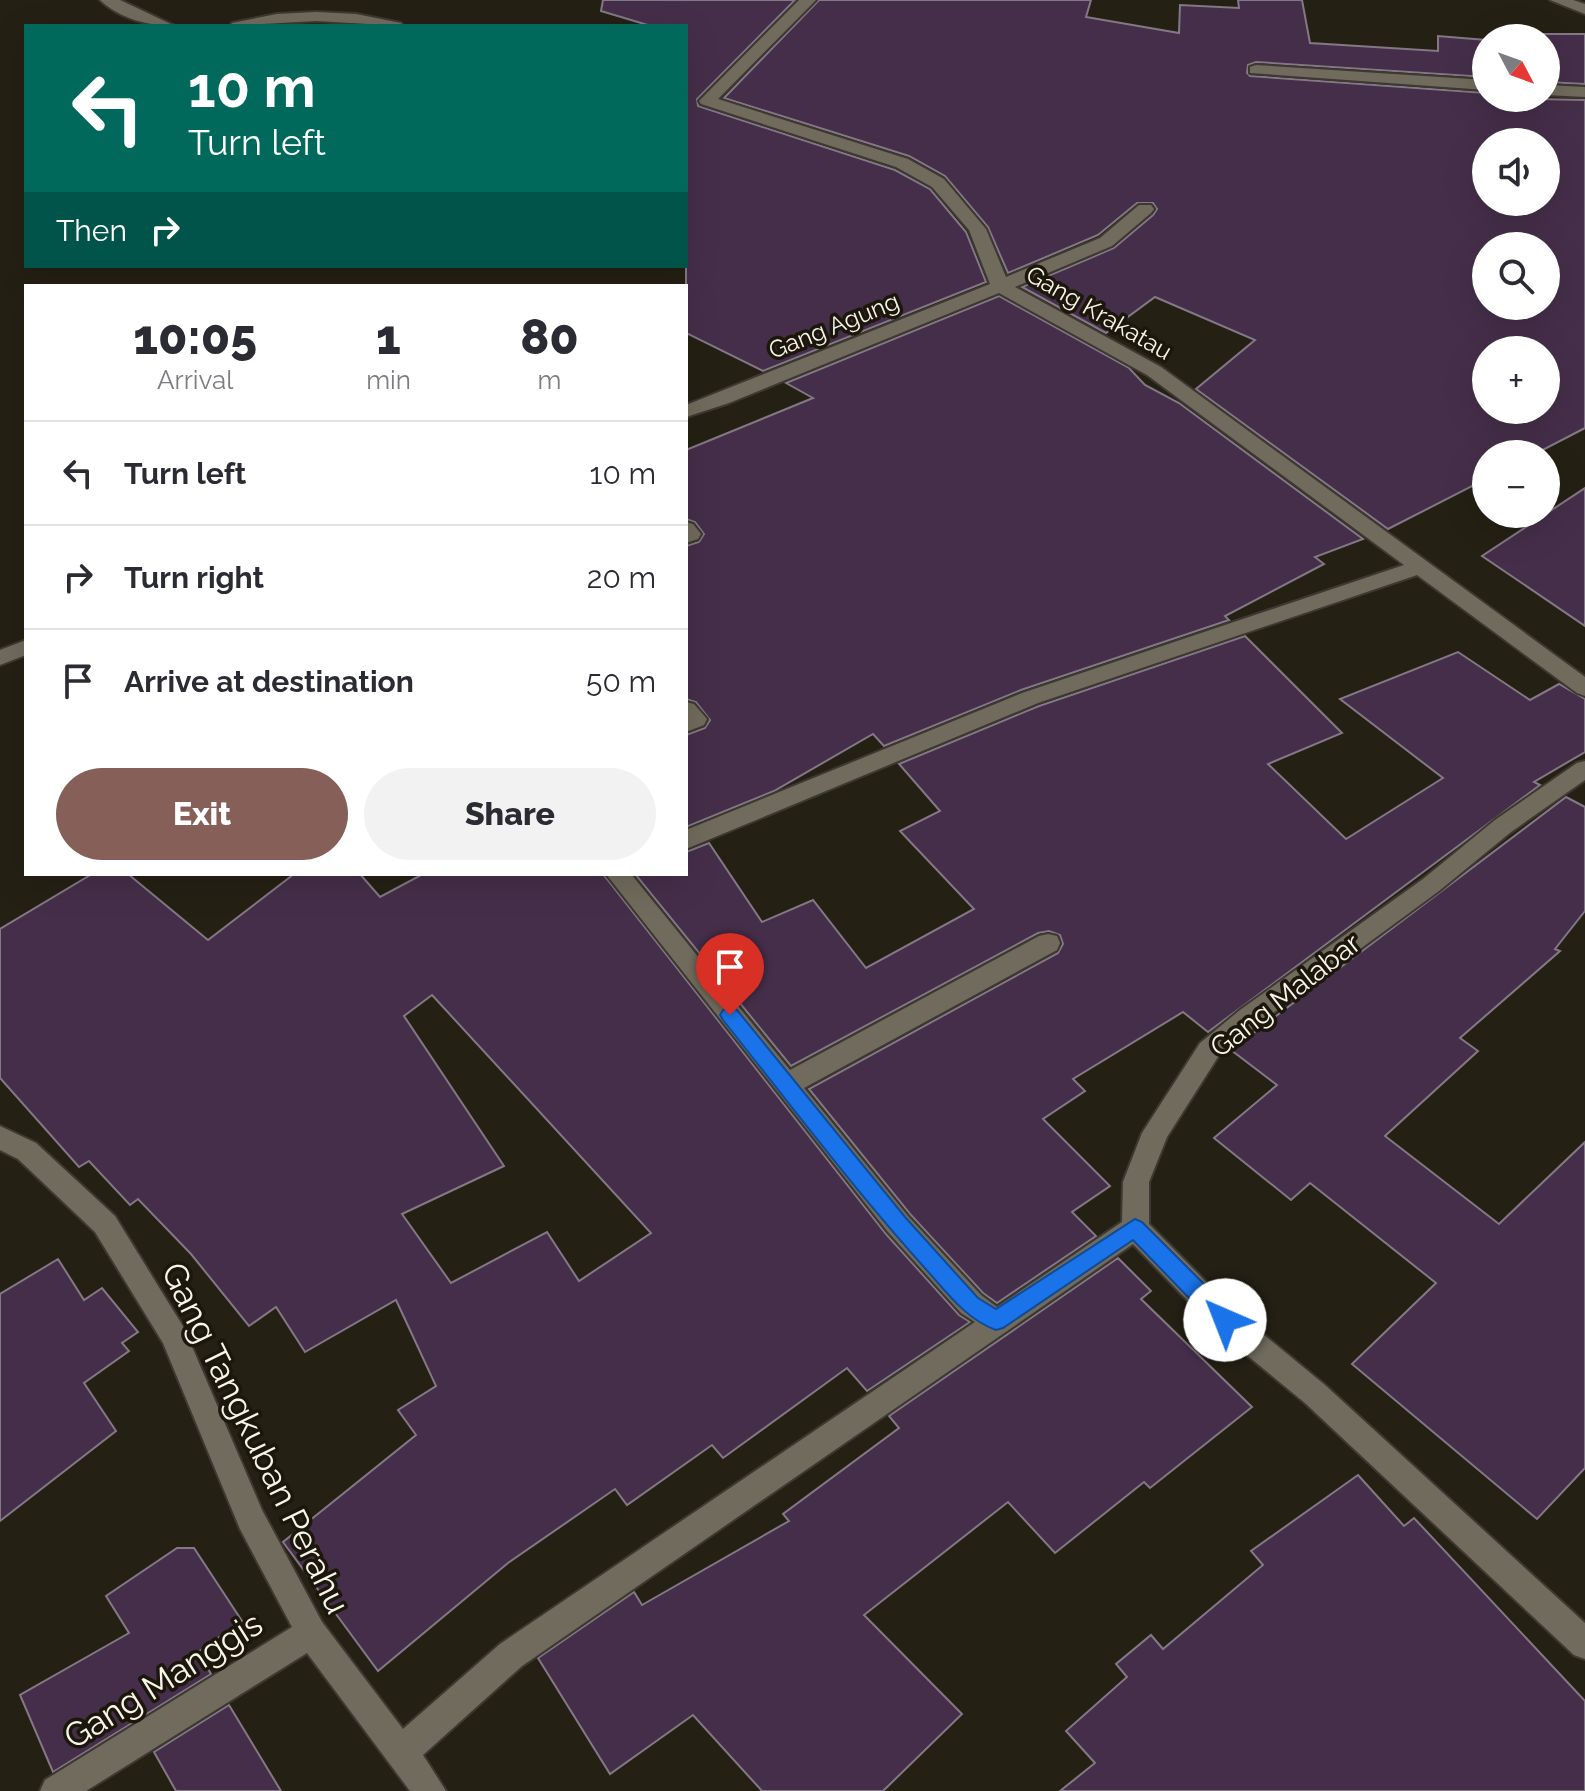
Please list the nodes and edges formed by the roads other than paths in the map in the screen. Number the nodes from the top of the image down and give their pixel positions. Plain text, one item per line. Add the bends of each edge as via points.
1 (108, 0) edge
2 (808, 0) edge
3 (1558, 0) edge
4 (1585, 9) edge
5 (161, 24) edge
6 (250, 24) edge
7 (380, 24) edge
8 (1256, 70) dead end
9 (1472, 84) edge
10 (1560, 91) edge
11 (1585, 92) edge
12 (688, 96) edge
13 (707, 101) junction
14 (1145, 209) dead end
15 (1000, 286) junction
16 (688, 410) edge
17 (1419, 567) junction
18 (24, 648) edge
19 (0, 658) edge
20 (1585, 688) edge
21 (1585, 769) edge
22 (688, 839) edge
23 (620, 876) edge
24 (1048, 943) dead end
25 (786, 1085) junction
26 (0, 1137) edge
27 (1135, 1228) junction
28 (996, 1321) junction
29 (311, 1633) junction
30 (1585, 1644) edge
31 (401, 1753) junction
32 (56, 1791) edge
33 (430, 1791) edge

1 - 5 street
2 - 13 street
3 - 4 street
6 - 7 street via 329,17
8 - 9 street
10 - 11 street
12 - 13 street, Gang Krakatau
13 - 15 street, Gang Krakatau via 902,163 938,183 977,229
14 - 15 street, Gang Agung via 1106,242
15 - 16 street, Gang Agung
15 - 17 street, Gang Krakatau via 1154,371
17 - 20 street, Gang Krakatau
17 - 22 street via 1030,698
18 - 19 street
21 - 27 street, Gang Malabar via 1209,1050 1155,1133 1136,1182
23 - 25 street
24 - 25 street
25 - 28 street via 898,1224 971,1304
26 - 29 street, Gang Tangkuban Perahu via 27,1151 105,1224 174,1337 251,1519
27 - 28 street
27 - 30 street via 1225,1320 1315,1394
28 - 31 street via 511,1655
29 - 31 street, Gang Tangkuban Perahu
29 - 32 street, Gang Manggis
31 - 33 street, Gang Tangkuban Perahu

